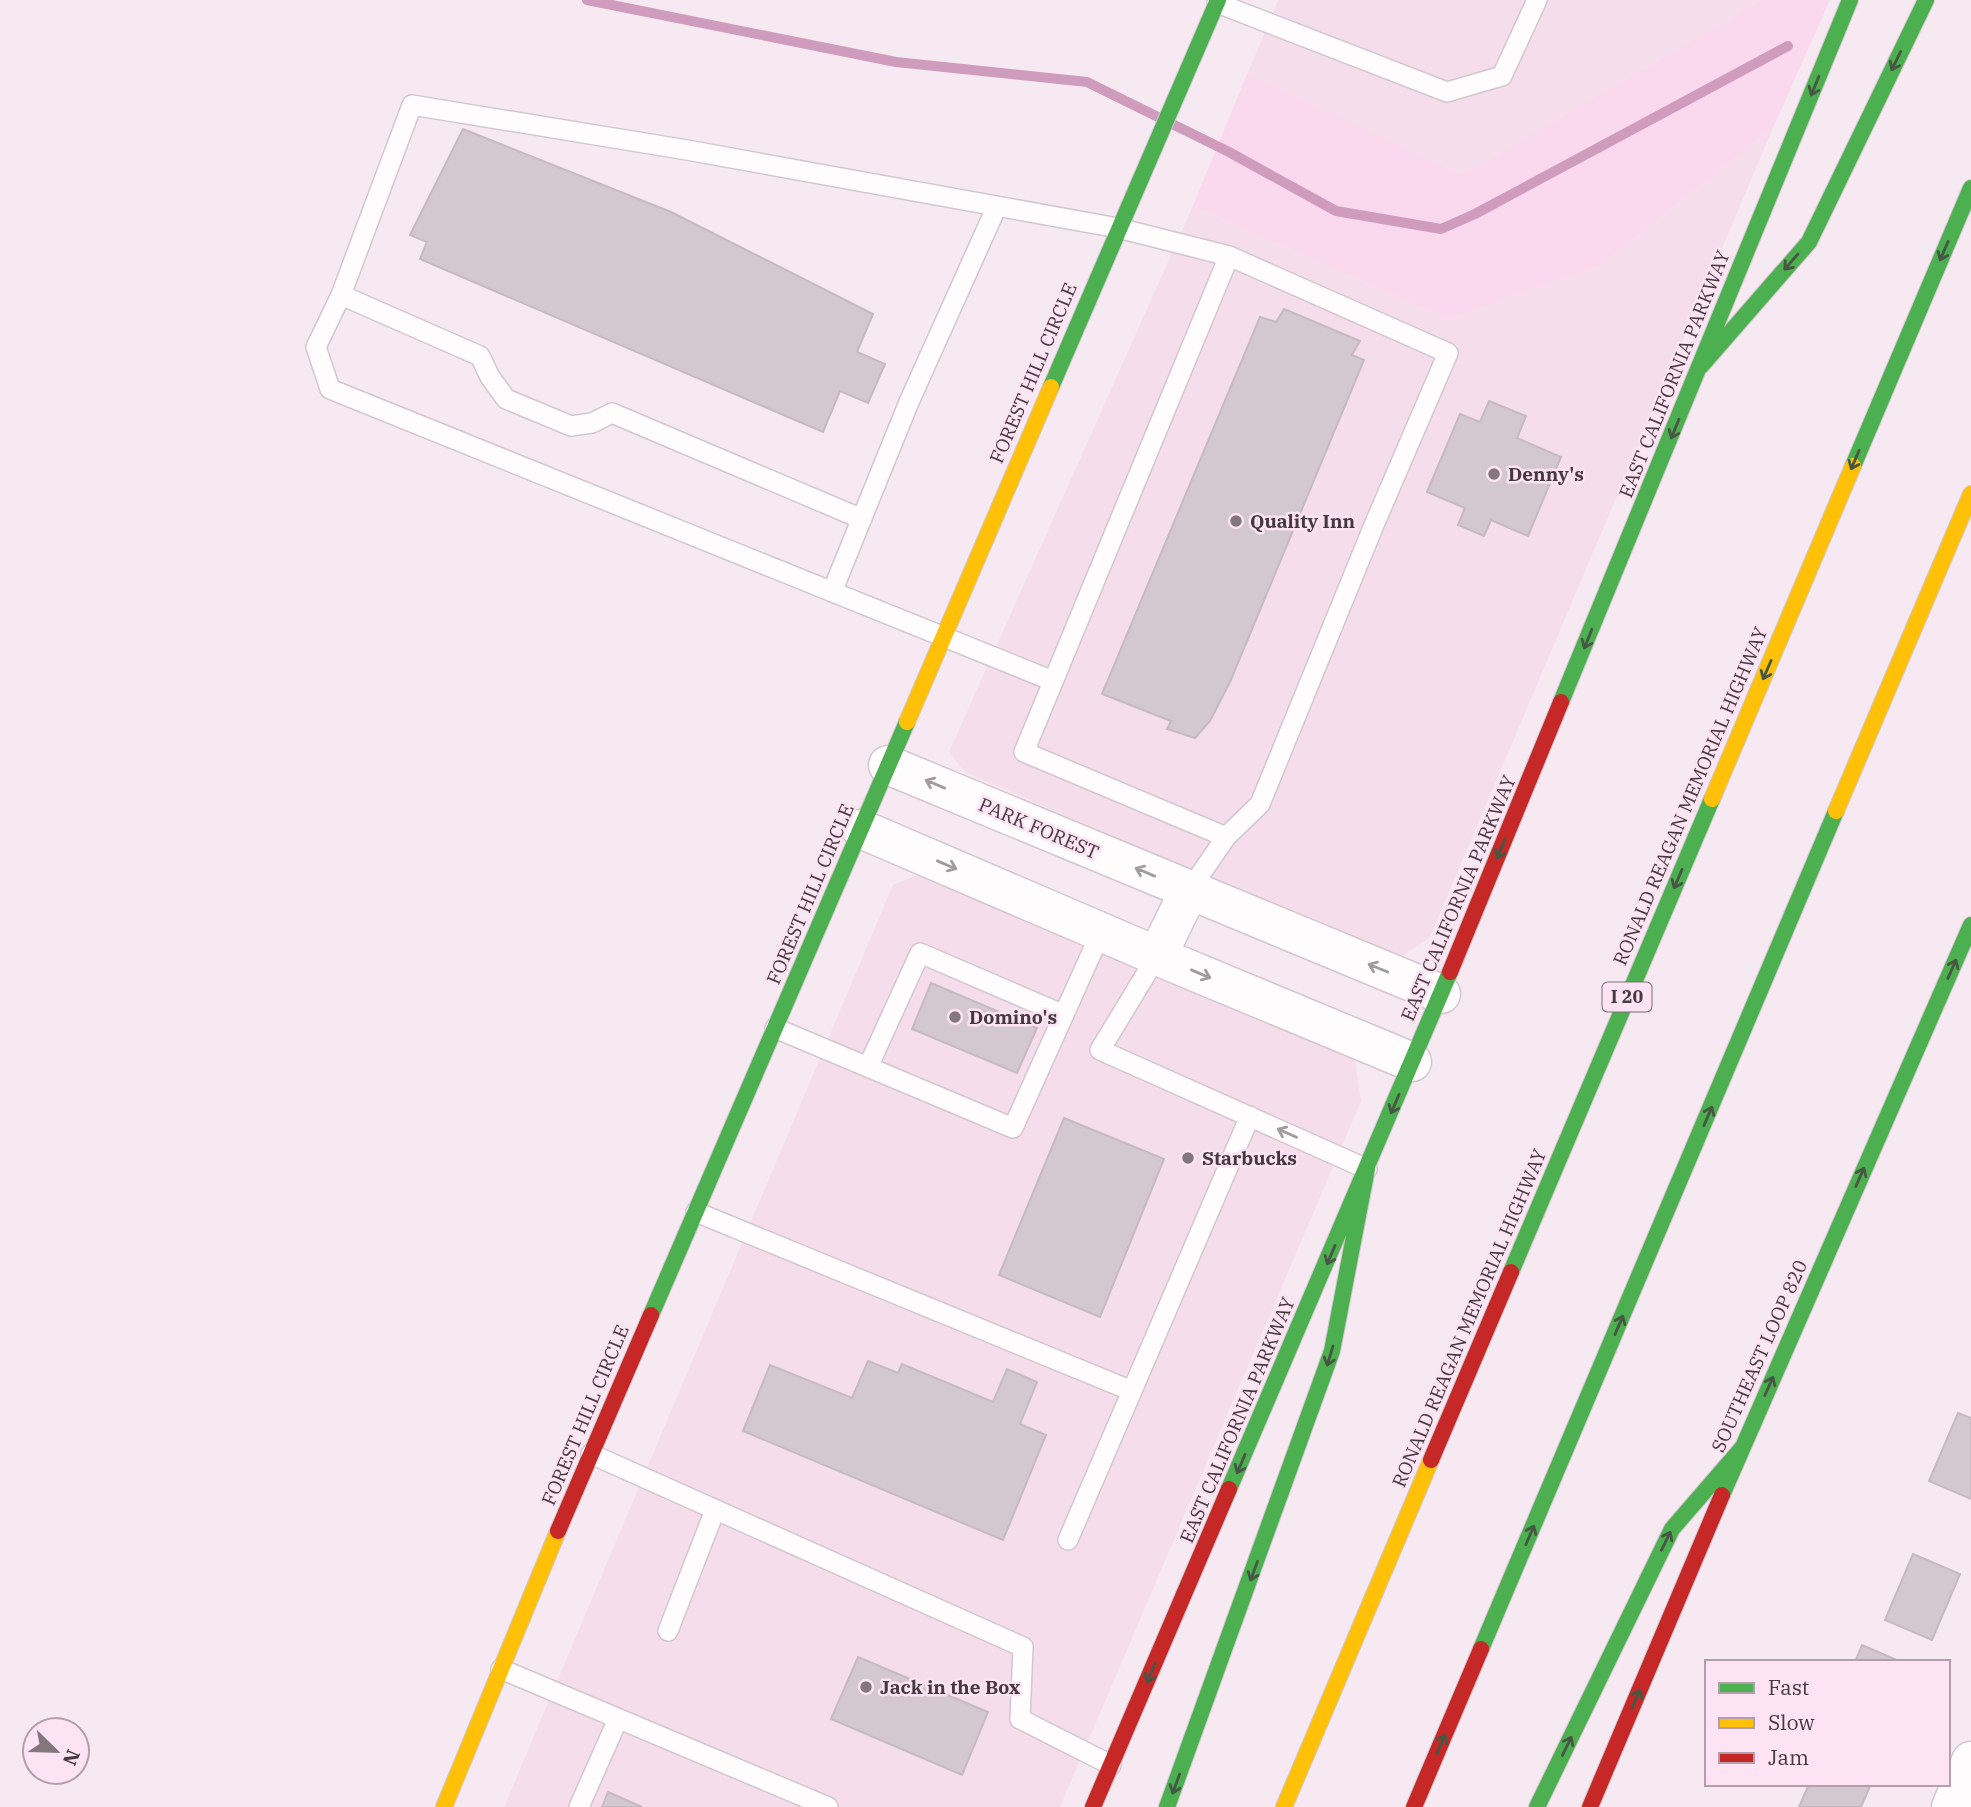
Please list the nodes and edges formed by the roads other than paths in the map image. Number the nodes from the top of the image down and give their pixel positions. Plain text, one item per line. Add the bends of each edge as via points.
1 (1537, 0) edge
2 (1850, 0) edge
3 (1926, 0) edge
4 (1218, 2) edge
5 (1971, 188) edge
6 (997, 206) junction
7 (1118, 228) junction
8 (1228, 256) junction
9 (341, 295) junction
10 (1701, 366) junction
11 (1971, 494) edge
12 (862, 519) junction
13 (832, 592) junction
14 (944, 636) junction
15 (1053, 681) junction
16 (888, 765) junction
17 (861, 829) junction
18 (1226, 838) junction
19 (1189, 891) junction
20 (1971, 925) edge
21 (1101, 932) junction
22 (1157, 956) junction
23 (1441, 994) junction
24 (1064, 1015) junction
25 (775, 1028) junction
26 (1412, 1062) junction
27 (868, 1067) junction
28 (1250, 1116) junction
29 (1367, 1169) junction
30 (696, 1212) junction
31 (1132, 1391) junction
32 (1742, 1448) junction
33 (591, 1454) junction
34 (715, 1510) junction
35 (1068, 1540) dead end
36 (668, 1631) dead end
37 (501, 1669) junction
38 (618, 1719) junction
39 (1111, 1765) junction
40 (444, 1807) edge
41 (579, 1807) edge
42 (828, 1807) edge
43 (1093, 1807) edge
44 (1167, 1807) edge
45 (1284, 1807) edge
46 (1414, 1807) edge
47 (1537, 1807) edge
48 (1590, 1807) edge

1 - 4 lane via 1502,76 1447,92
2 -> 10 main road, EAST CALIFORNIA PARKWAY
3 -> 10 main road via 1810,242
4 - 7 main road, FOREST HILL CIRCLE
5 -> 45 main road, RONALD REAGAN MEMORIAL HIGHWAY / I 20
6 - 7 lane
6 - 9 lane via 412,105
6 - 12 lane
7 - 8 lane
7 - 14 main road, FOREST HILL CIRCLE
8 - 15 lane
8 - 18 lane via 1448,353 1260,804
9 - 12 lane via 480,356 506,399 571,426 612,413
9 - 13 lane via 316,347 330,389
10 -> 23 main road, EAST CALIFORNIA PARKWAY
46 -> 11 main road
12 - 13 lane
13 - 14 lane
14 - 15 lane
14 - 16 main road, FOREST HILL CIRCLE
15 - 18 lane via 1024,752
16 - 17 main road, FOREST HILL CIRCLE
19 -> 16 street, PARK FOREST
17 -> 21 street
17 - 25 main road, FOREST HILL CIRCLE
18 - 19 lane
19 - 22 street
23 -> 19 street, PARK FOREST
32 -> 20 main road, SOUTHEAST LOOP 820
21 - 22 street
21 - 24 lane
22 -> 26 street
22 - 28 lane via 1100,1050
23 - 26 main road, EAST CALIFORNIA PARKWAY
24 - 27 lane via 1013,1128
24 - 27 lane via 920,953
25 - 27 lane
25 - 30 main road, FOREST HILL CIRCLE
26 -> 29 main road, EAST CALIFORNIA PARKWAY
29 -> 28 lane
28 - 31 lane
29 -> 39 main road, EAST CALIFORNIA PARKWAY
29 -> 44 main road via 1332,1352
30 - 31 lane
30 - 33 main road, FOREST HILL CIRCLE
31 - 35 lane
47 -> 32 main road via 1672,1529
48 -> 32 main road, SOUTHEAST LOOP 820
33 - 34 lane
33 - 37 main road, FOREST HILL CIRCLE
34 - 36 lane
34 - 39 lane via 1023,1647 1020,1719
37 - 38 lane
37 - 40 main road, FOREST HILL CIRCLE
38 - 41 lane
38 - 42 lane
39 - 43 main road, EAST CALIFORNIA PARKWAY

